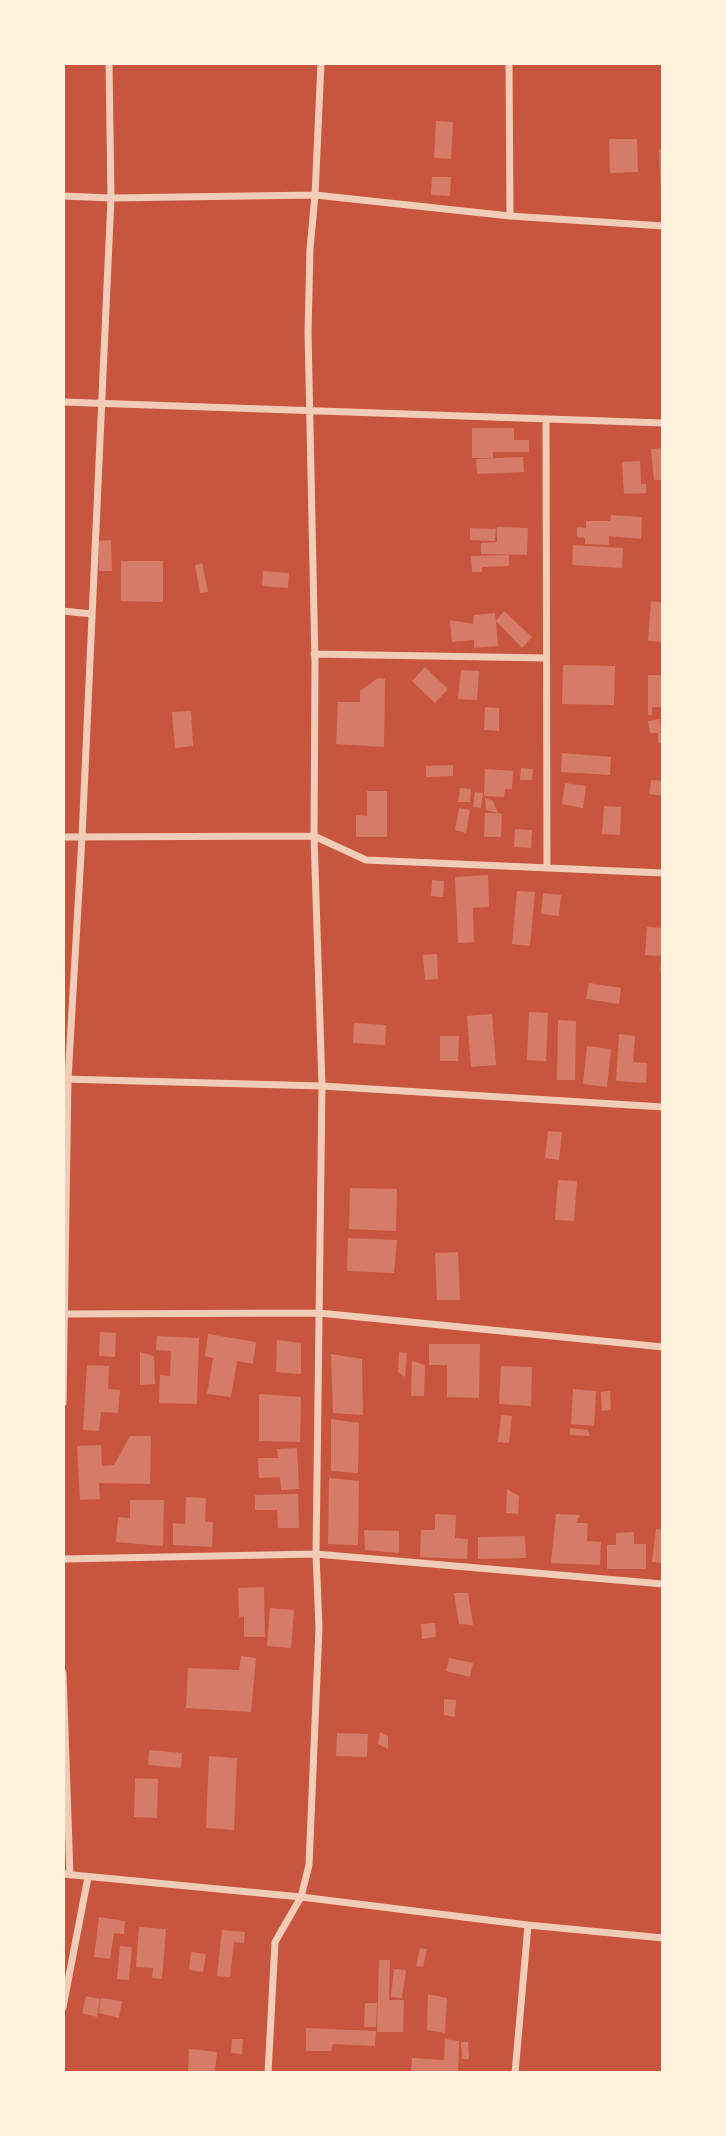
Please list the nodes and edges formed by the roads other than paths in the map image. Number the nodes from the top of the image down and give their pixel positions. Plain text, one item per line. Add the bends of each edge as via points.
1 (108, 63) edge
2 (321, 63) edge
3 (509, 63) edge
4 (315, 195) junction
5 (63, 196) edge
6 (111, 198) junction
7 (510, 216) junction
8 (663, 226) edge
9 (63, 402) edge
10 (102, 404) junction
11 (310, 411) junction
12 (546, 419) junction
13 (663, 424) edge
14 (63, 611) edge
15 (92, 614) junction
16 (314, 654) junction
17 (546, 658) junction
18 (314, 836) junction
19 (63, 837) edge
20 (82, 838) junction
21 (547, 867) junction
22 (663, 873) edge
23 (66, 1079) edge
24 (322, 1086) junction
25 (663, 1107) edge
26 (319, 1313) junction
27 (64, 1314) edge
28 (663, 1347) edge
29 (63, 1403) edge
30 (316, 1554) junction
31 (63, 1559) edge
32 (663, 1584) edge
33 (63, 1673) edge
34 (66, 1875) edge
35 (88, 1877) junction
36 (300, 1897) junction
37 (528, 1925) junction
38 (663, 1938) edge
39 (63, 2007) edge
40 (268, 2073) edge
41 (515, 2073) edge

1 - 6 street
2 - 4 street
3 - 7 street
4 - 6 street
4 - 7 street
4 - 11 street via 309,263
5 - 6 street
6 - 10 street
7 - 8 street
9 - 10 street
10 - 11 street
10 - 15 street
11 - 12 street
11 - 16 street
12 - 13 street
12 - 17 street
14 - 15 street
15 - 20 street
16 - 17 street
16 - 18 street
17 - 21 street
18 - 20 street
18 - 21 street via 366,860
18 - 24 street
19 - 20 street
20 - 23 street
21 - 22 street
23 - 24 street
23 - 27 street
24 - 25 street
24 - 26 street
26 - 27 street
26 - 28 street
26 - 30 street
27 - 29 street
30 - 31 street
30 - 32 street
30 - 36 street via 319,1628 309,1865
33 - 34 street
34 - 35 street
35 - 36 street
35 - 39 street
36 - 37 street
36 - 40 street via 275,1942
37 - 38 street
37 - 41 street

